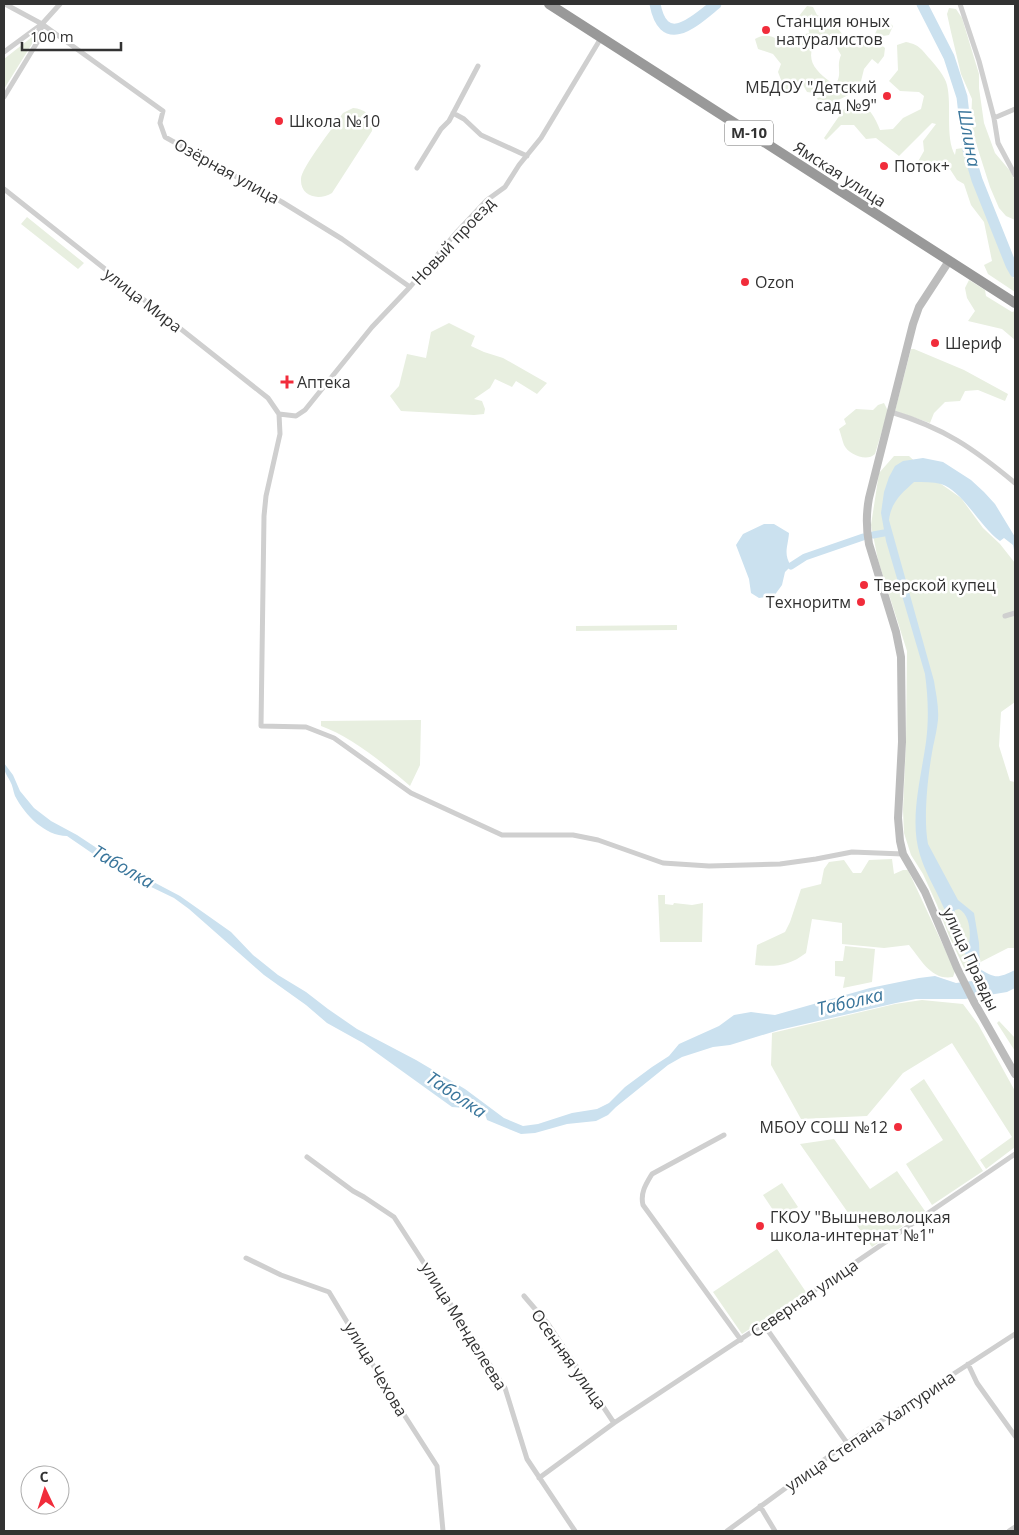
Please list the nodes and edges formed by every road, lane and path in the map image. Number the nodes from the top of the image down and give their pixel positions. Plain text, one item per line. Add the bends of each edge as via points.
1 (5, 4) edge
2 (60, 4) edge
3 (549, 4) edge
4 (960, 4) edge
5 (42, 24) junction
6 (601, 38) junction
7 (4, 52) edge
8 (478, 66) dead end
9 (4, 97) edge
10 (1015, 109) edge
11 (453, 113) junction
12 (994, 118) junction
13 (527, 156) junction
14 (418, 168) dead end
15 (1015, 175) edge
16 (4, 189) edge
17 (949, 261) junction
18 (410, 287) junction
19 (1015, 303) edge
20 (891, 412) junction
21 (279, 414) junction
22 (1015, 483) edge
23 (1015, 613) edge
24 (1004, 616) dead end
25 (904, 854) junction
26 (1015, 1074) edge
27 (724, 1136) dead end
28 (1015, 1154) edge
29 (307, 1157) dead end
30 (246, 1258) dead end
31 (524, 1296) dead end
32 (764, 1325) junction
33 (1015, 1334) edge
34 (741, 1340) junction
35 (968, 1364) junction
36 (614, 1423) junction
37 (1015, 1436) edge
38 (847, 1443) junction
39 (539, 1478) junction
40 (760, 1506) junction
41 (1015, 1527) edge
42 (444, 1531) edge
43 (575, 1531) edge
44 (727, 1531) edge
45 (775, 1531) edge
46 (1009, 1531) edge

1 - 5 street, Озёрная улица
2 - 5 street
3 - 6 highway, Ямская улица / М-10
4 - 12 street
5 - 7 street
5 - 9 street via 38,41
5 - 18 street, Озёрная улица via 163,111 160,123 165,137 282,202
6 - 13 street, Новый проезд
6 - 17 highway, Ямская улица / М-10
8 - 11 street
10 - 12 street
11 - 13 street via 481,134
11 - 14 street
12 - 15 street via 998,143
13 - 18 street, Новый проезд via 505,187 487,200
16 - 21 street, улица Мира via 268,398
17 - 19 highway, Ямская улица / М-10
17 - 20 street, улица Правды via 919,307
18 - 21 street, Новый проезд via 372,327 305,410 296,416
20 - 22 street via 937,428 958,440
20 - 25 street, улица Правды via 866,513 869,544 901,656 902,742 898,818
21 - 25 street via 280,434 264,516 261,726 306,727 334,738 411,793 502,835 573,836 598,840 663,862 709,866 780,864 852,852
23 - 24 street
25 - 26 street, улица Правды via 925,892 974,1002
27 - 34 street, Северная улица via 652,1174 645,1185 642,1200
28 - 32 street, Северная улица
29 - 39 street, улица Менделеева via 394,1217 505,1388 527,1459
30 - 42 street, улица Чехова via 329,1292 437,1466
31 - 36 street, Осенняя улица via 548,1324
32 - 34 street, Северная улица
32 - 38 street
33 - 35 street, улица Степана Халтурина
34 - 36 street, Северная улица
35 - 37 street via 977,1383
35 - 38 street, улица Степана Халтурина
36 - 39 street, Северная улица
38 - 40 street, улица Степана Халтурина
39 - 43 street, улица Менделеева
40 - 44 street, улица Степана Халтурина
40 - 45 street
41 - 46 street

